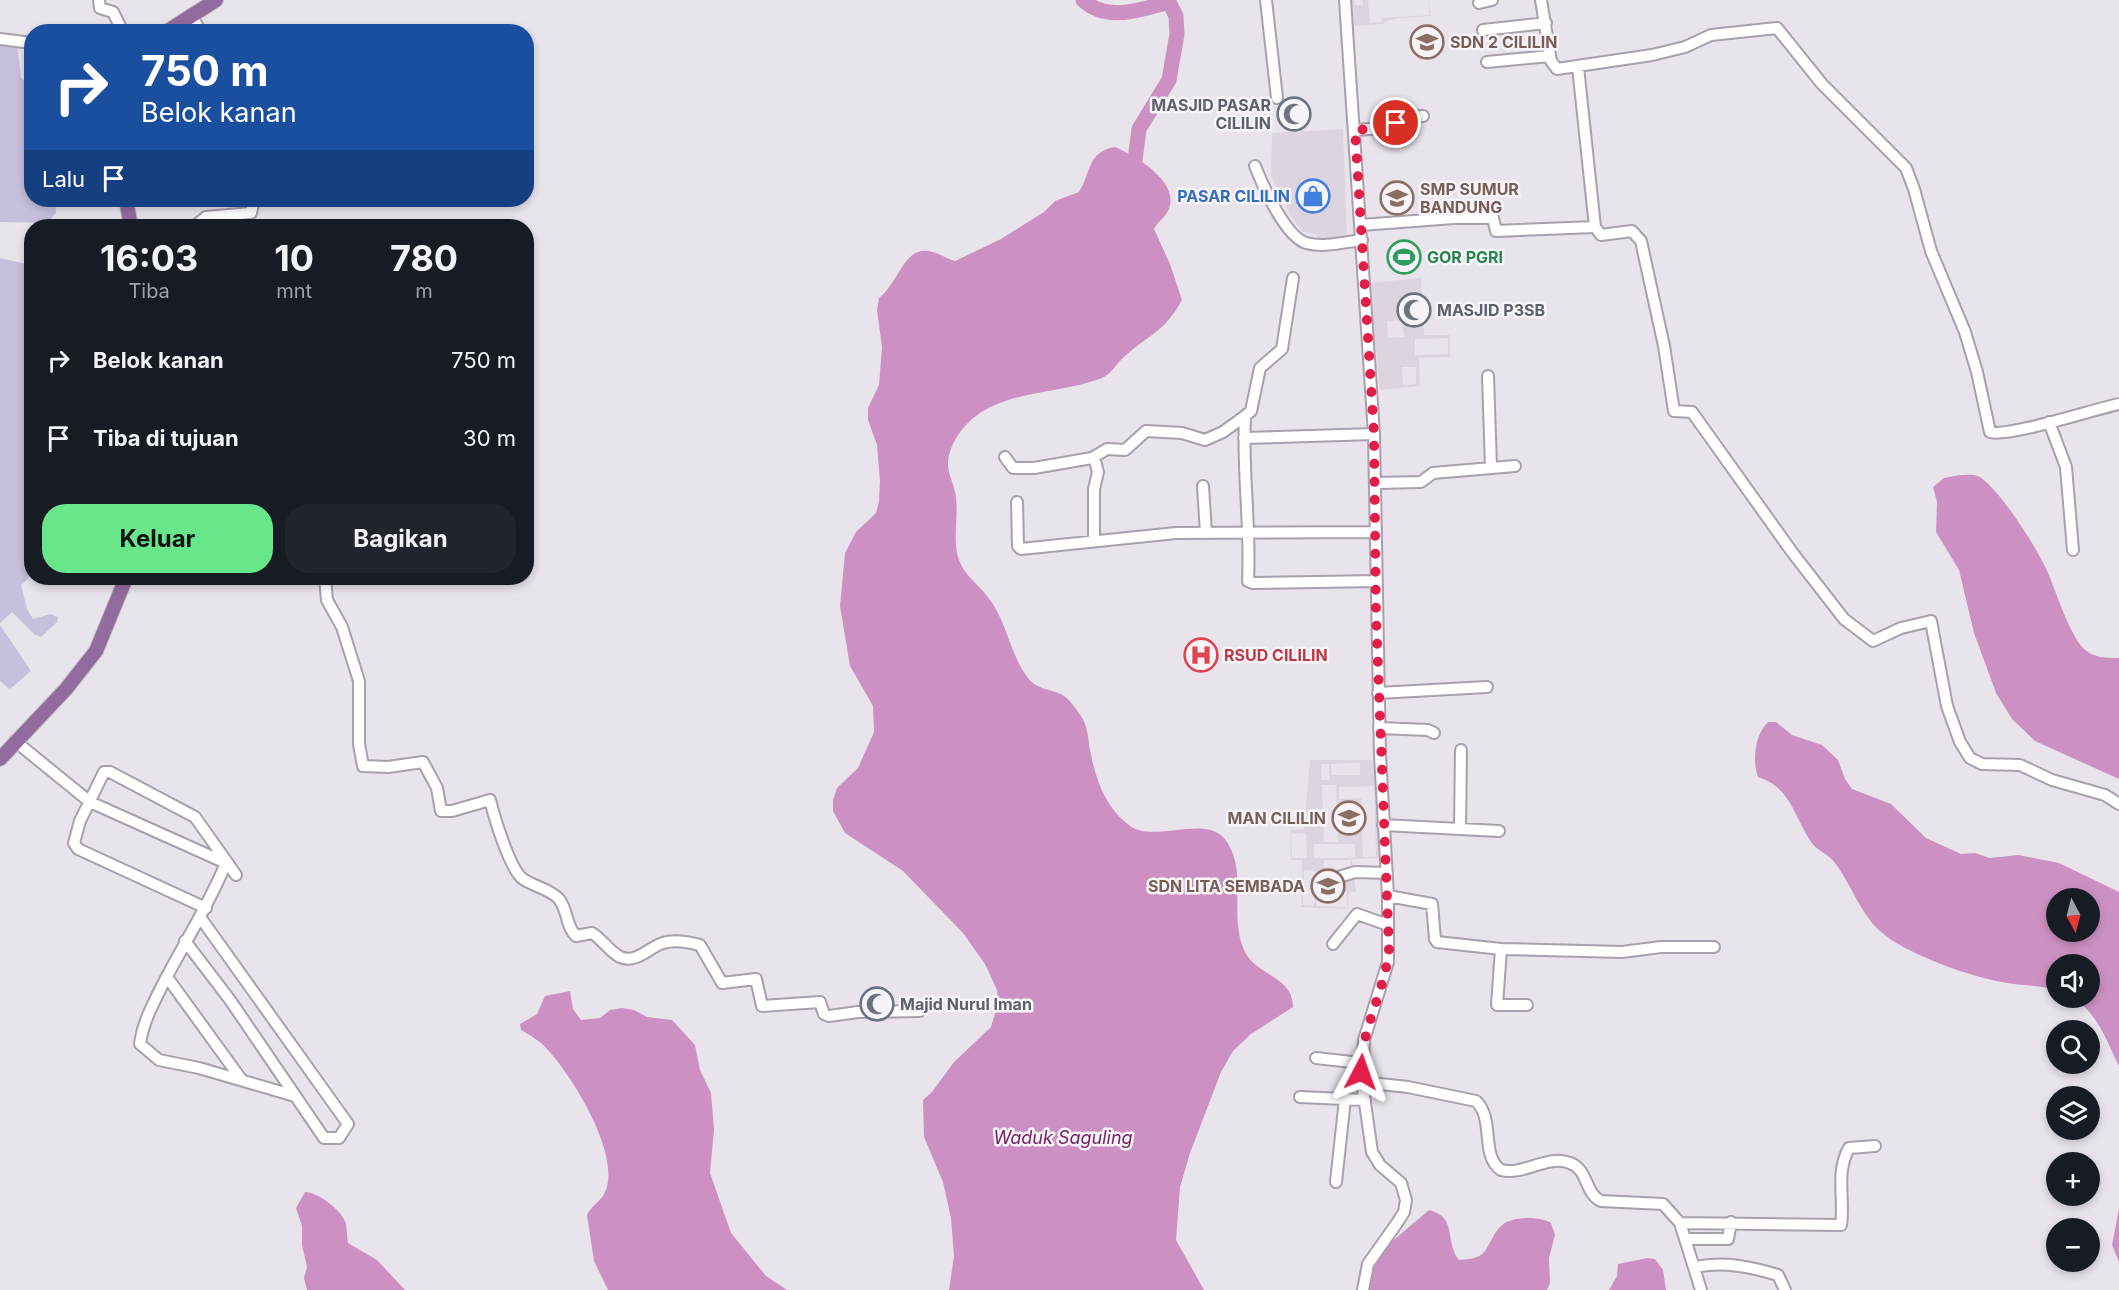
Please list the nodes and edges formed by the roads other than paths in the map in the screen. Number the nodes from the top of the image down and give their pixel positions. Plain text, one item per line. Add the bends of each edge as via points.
1 (99, 0) edge
2 (216, 0) edge
3 (1266, 0) edge
4 (1345, 0) edge
5 (1492, 0) edge
6 (1541, 0) edge
7 (1479, 3) dead end
8 (191, 15) junction
9 (1546, 23) junction
10 (119, 24) edge
11 (178, 24) edge
12 (196, 24) edge
13 (1483, 30) dead end
14 (0, 39) edge
15 (24, 42) edge
16 (1550, 56) junction
17 (1487, 62) dead end
18 (1578, 68) junction
19 (1277, 98) dead end
20 (1423, 116) dead end
21 (1355, 130) junction
22 (1255, 166) dead end
23 (252, 207) edge
24 (204, 219) edge
25 (1361, 225) junction
26 (1595, 227) junction
27 (1362, 240) junction
28 (1293, 278) dead end
29 (1488, 376) dead end
30 (2119, 404) edge
31 (1245, 416) junction
32 (2049, 422) junction
33 (1374, 434) junction
34 (1244, 438) junction
35 (1005, 457) dead end
36 (1094, 457) junction
37 (1515, 466) dead end
38 (1491, 468) junction
39 (1376, 483) junction
40 (1203, 486) dead end
41 (1017, 502) dead end
42 (1206, 532) junction
43 (1376, 532) junction
44 (1250, 533) junction
45 (1094, 541) junction
46 (2073, 550) dead end
47 (1377, 580) junction
48 (123, 585) edge
49 (326, 585) edge
50 (1487, 687) dead end
51 (1378, 693) junction
52 (1379, 728) junction
53 (1434, 733) dead end
54 (15, 741) junction
55 (1461, 750) dead end
56 (0, 759) edge
57 (90, 802) junction
58 (2119, 804) edge
59 (1383, 825) junction
60 (1460, 829) junction
61 (1499, 831) dead end
62 (226, 863) junction
63 (1387, 873) junction
64 (236, 875) dead end
65 (1319, 883) dead end
66 (1388, 896) junction
67 (203, 912) junction
68 (1388, 925) junction
69 (185, 941) junction
70 (1333, 944) dead end
71 (1714, 947) dead end
72 (1501, 949) junction
73 (167, 977) junction
74 (1527, 1005) dead end
75 (920, 1011) dead end
76 (1316, 1058) dead end
77 (1361, 1063) junction
78 (241, 1079) junction
79 (1362, 1082) junction
80 (295, 1095) junction
81 (1300, 1097) dead end
82 (1345, 1099) junction
83 (1365, 1100) junction
84 (1875, 1146) dead end
85 (1336, 1182) dead end
86 (1680, 1222) junction
87 (1731, 1222) junction
88 (1687, 1239) junction
89 (1696, 1268) junction
90 (1363, 1290) edge
91 (1701, 1290) edge
92 (1785, 1290) edge

1 - 10 street via 100,8 113,12
2 - 8 main road
3 - 19 street
4 - 21 street
5 - 7 street
6 - 9 street
8 - 11 main road
8 - 12 street
9 - 13 street
9 - 16 street
14 - 15 street
16 - 17 street
16 - 18 street via 1557,69
18 - 26 street
18 - 32 street via 1685,47 1711,35 1777,28 1822,84 1906,168 1930,251 1955,305 1974,362 1989,430 1998,434
20 - 21 street via 1402,118 1383,128
21 - 25 street
22 - 27 street via 1275,208 1303,242 1319,245
23 - 24 street via 251,213
25 - 26 street via 1493,218 1496,231
25 - 27 street
26 - 58 street via 1601,235 1632,231 1641,241 1674,411 1692,412 1702,424 1842,616 1874,641 1901,628 1932,622 1947,706 1970,758 1982,764 2020,765
27 - 33 street
28 - 31 street via 1282,349 1260,368 1251,411
29 - 38 street
30 - 32 street
31 - 34 street
31 - 36 street via 1205,440 1182,433 1146,431 1125,450 1107,449
32 - 46 street via 2066,467
33 - 34 street
33 - 39 street
34 - 44 street
35 - 36 street via 1010,466 1034,468
36 - 45 street via 1098,472 1094,489
37 - 38 street
38 - 39 street via 1433,473 1421,482
39 - 43 street
40 - 42 street
41 - 45 street via 1020,549
42 - 44 street
42 - 45 street
43 - 44 street
43 - 47 street
44 - 47 street via 1250,583
47 - 51 street
48 - 54 main road via 96,651 66,689
49 - 75 street via 327,600 342,627 359,681 359,746 363,766 423,762 437,788 441,811 490,800 493,819 516,871 527,882 556,896 576,936 592,933 616,954 628,958 644,955 670,941 700,945 722,983 756,979 762,1006 820,1002 824,1014 829,1016
50 - 51 street
51 - 52 street
52 - 53 street
52 - 59 street
54 - 56 main road
54 - 57 street
55 - 60 street
57 - 62 street
57 - 62 street via 105,772 110,772 195,817
57 - 67 street via 74,843 78,849
59 - 60 street
59 - 63 street
60 - 61 street
62 - 64 street
62 - 67 street
63 - 65 street via 1355,872
63 - 66 street
66 - 68 street
66 - 72 street via 1432,904 1437,942
67 - 69 street
67 - 80 street via 348,1124 339,1138 324,1138
68 - 70 street via 1357,914
68 - 77 street via 1388,962 1366,1027
69 - 73 street
69 - 80 street
71 - 72 street via 1622,952
72 - 74 street via 1497,1005
73 - 78 street
73 - 78 street via 142,1026 140,1044 159,1060
76 - 77 street
77 - 79 street
78 - 80 street
79 - 83 street
79 - 86 street via 1476,1101 1486,1116 1492,1161 1501,1170 1572,1163 1596,1199 1663,1204
81 - 82 street
82 - 83 street
82 - 85 street
83 - 90 street via 1372,1152 1380,1165 1401,1183 1406,1200 1397,1224 1368,1264
84 - 87 street via 1850,1149 1844,1158 1841,1225
86 - 87 street
86 - 88 street
87 - 88 street via 1728,1239
88 - 89 street
89 - 91 street
89 - 92 street via 1713,1263 1765,1271 1778,1275

